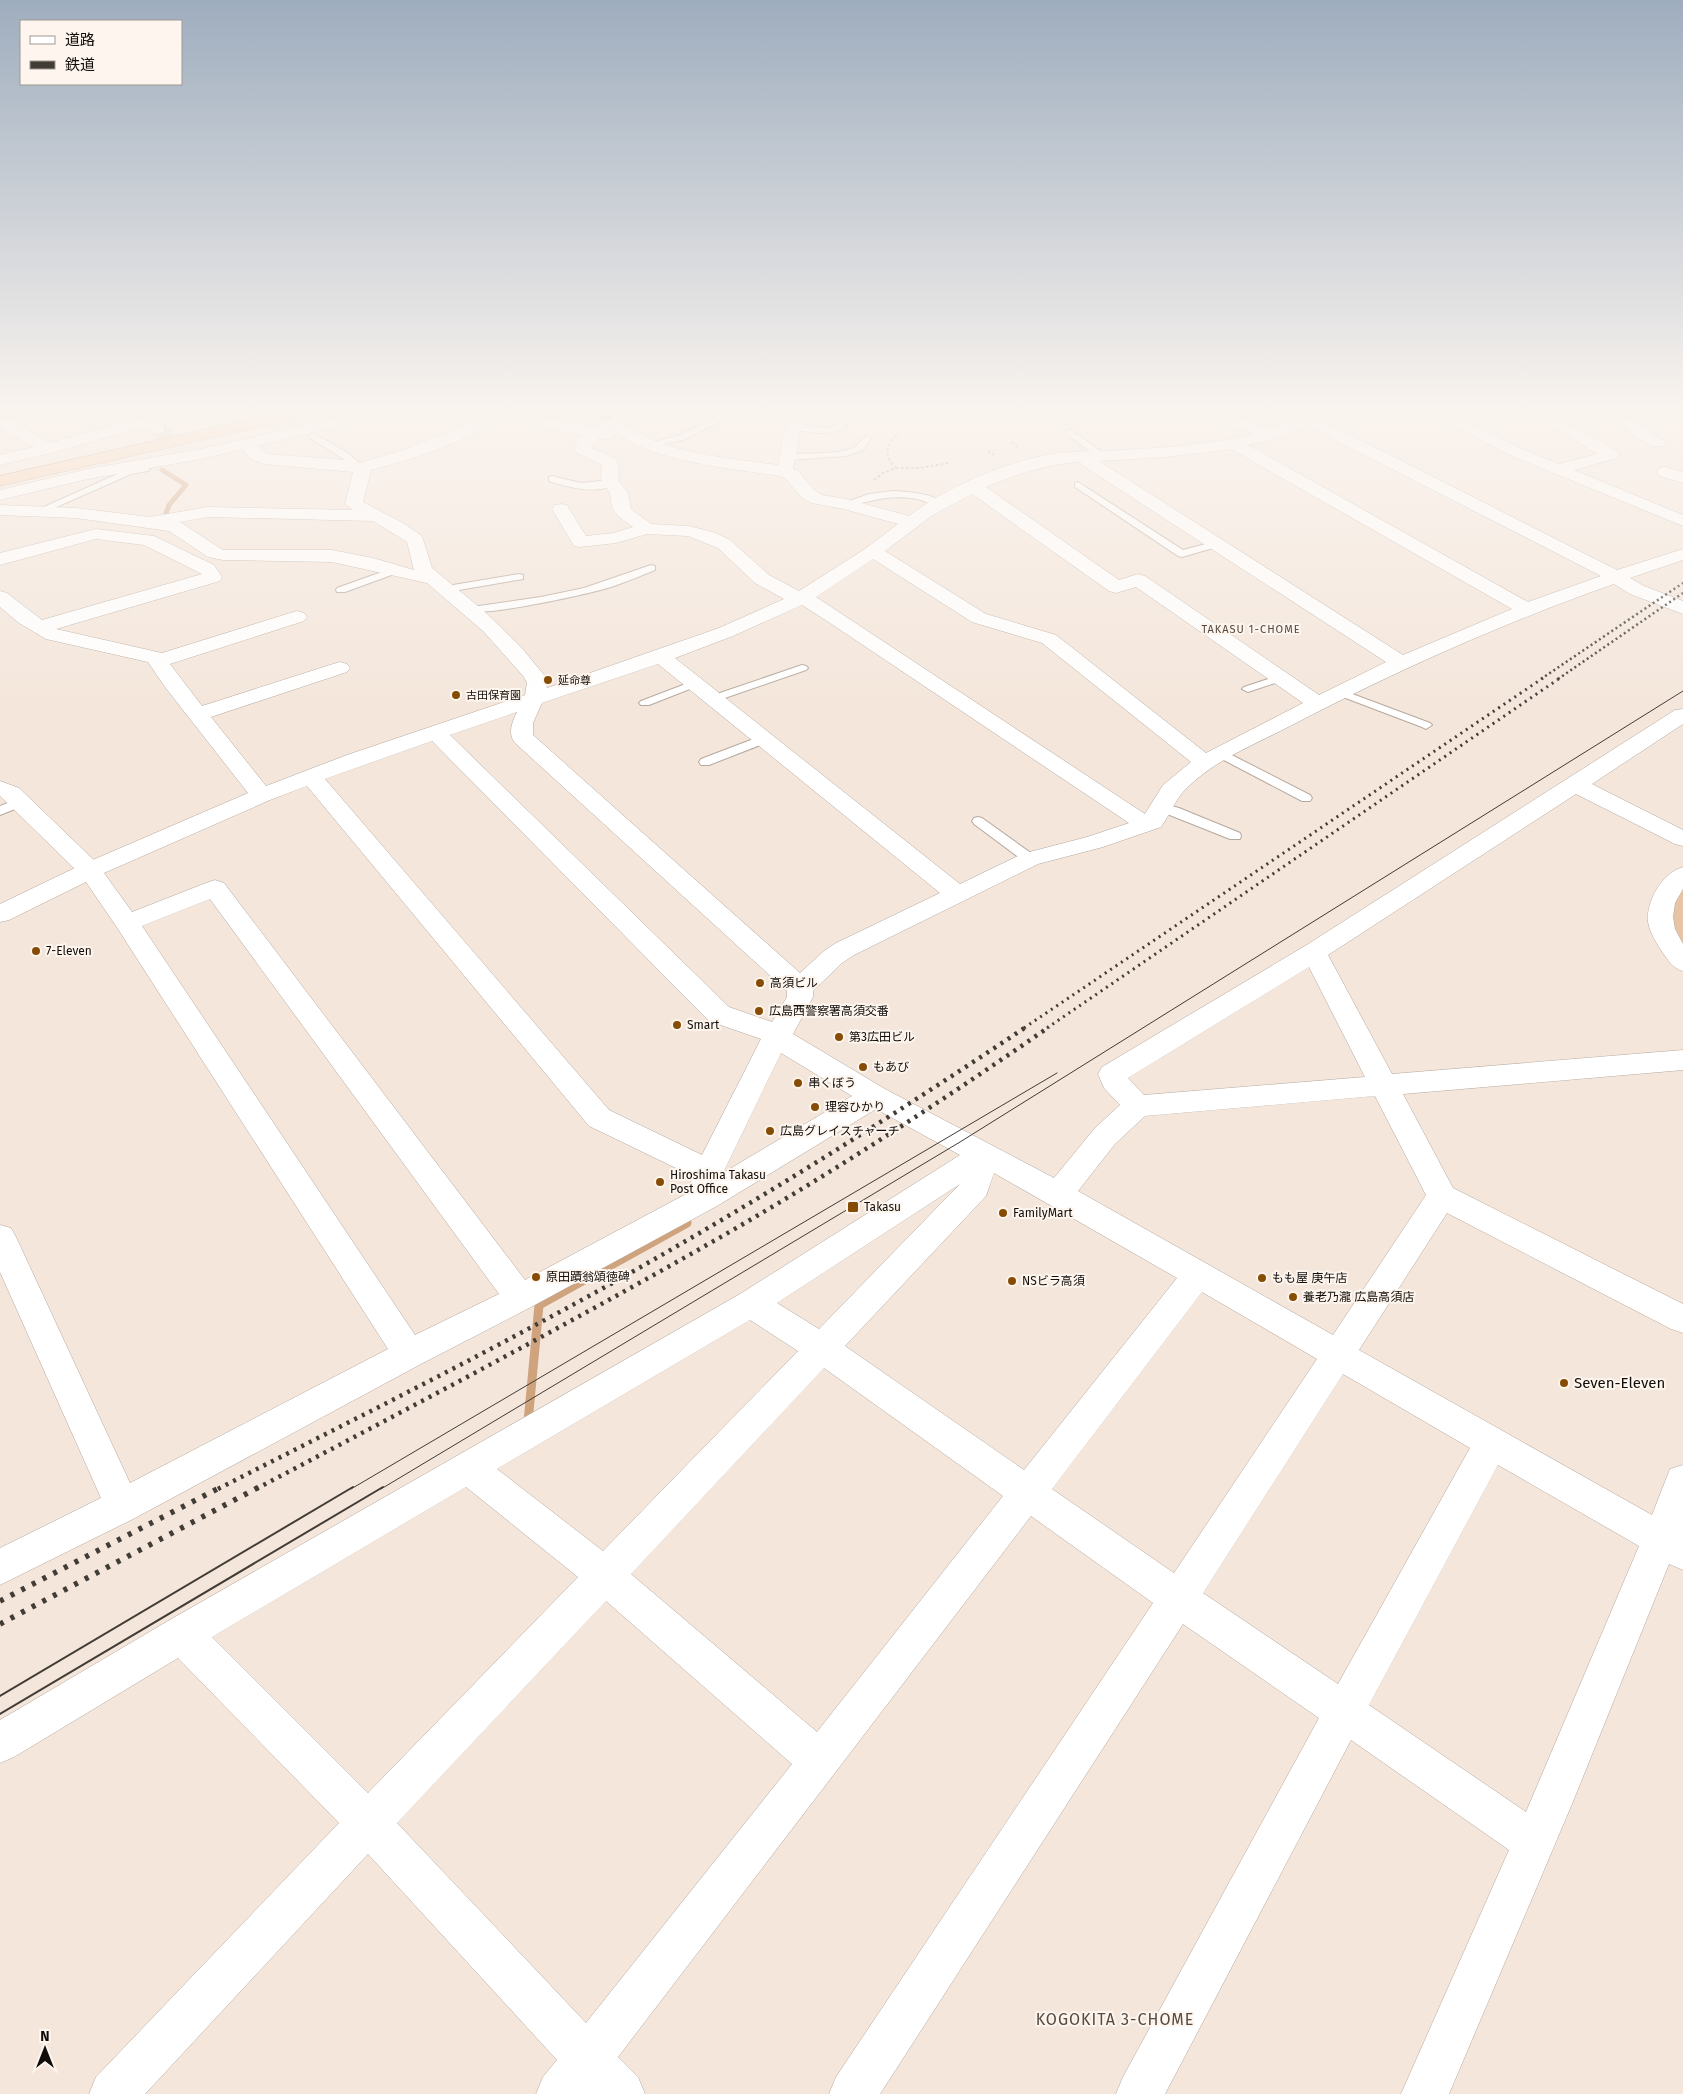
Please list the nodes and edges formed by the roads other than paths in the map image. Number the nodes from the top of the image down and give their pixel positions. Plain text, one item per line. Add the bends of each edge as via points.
1 (29, 511) edge
2 (40, 511) joint
3 (365, 511) edge
4 (562, 511) edge
5 (623, 511) edge
6 (870, 511) edge
7 (929, 511) edge
8 (1008, 511) edge
9 (1117, 511) edge
10 (1165, 511) edge
11 (1352, 511) edge
12 (1491, 511) edge
13 (1656, 511) edge
14 (374, 516) junction
15 (911, 522) junction
16 (1683, 522) edge
17 (151, 523) junction
18 (646, 529) junction
19 (1216, 544) junction
20 (871, 553) junction
21 (1683, 554) edge
22 (0, 559) edge
23 (650, 568) dead end
24 (393, 571) junction
25 (1615, 577) junction
26 (519, 578) dead end
27 (441, 584) junction
28 (341, 590) dead end
29 (0, 597) edge
30 (800, 599) junction
31 (1683, 608) edge
32 (472, 610) junction
33 (1528, 610) junction
34 (297, 617) dead end
35 (40, 627) junction
36 (661, 656) junction
37 (158, 661) junction
38 (1400, 662) junction
39 (340, 668) dead end
40 (802, 668) dead end
41 (1280, 678) junction
42 (696, 683) junction
43 (1248, 688) dead end
44 (1339, 692) junction
45 (715, 698) junction
46 (533, 699) junction
47 (1317, 703) junction
48 (645, 704) dead end
49 (197, 715) junction
50 (1683, 715) edge
51 (1426, 725) dead end
52 (435, 732) junction
53 (764, 739) junction
54 (1214, 758) junction
55 (705, 762) dead end
56 (311, 777) junction
57 (1575, 784) junction
58 (0, 788) edge
59 (262, 795) junction
60 (1306, 798) dead end
61 (10, 807) edge
62 (1161, 807) junction
63 (978, 821) dead end
64 (1147, 825) junction
65 (1235, 836) dead end
66 (1683, 839) edge
67 (1030, 859) junction
68 (90, 870) junction
69 (1683, 875) edge
70 (957, 894) junction
71 (0, 914) edge
72 (127, 923) junction
73 (1314, 952) junction
74 (1683, 962) edge
75 (800, 988) junction
76 (777, 1038) junction
77 (1683, 1060) edge
78 (1384, 1086) junction
79 (875, 1096) junction
80 (1137, 1106) junction
81 (984, 1154) junction
82 (707, 1186) junction
83 (1058, 1194) junction
84 (1442, 1196) junction
85 (0, 1237) edge
86 (1198, 1274) junction
87 (520, 1298) junction
88 (751, 1303) junction
89 (1683, 1319) edge
90 (821, 1348) junction
91 (409, 1354) junction
92 (1339, 1355) junction
93 (1492, 1442) junction
94 (470, 1468) junction
95 (1683, 1481) edge
96 (1028, 1493) junction
97 (122, 1506) junction
98 (1672, 1545) edge
99 (0, 1567) edge
100 (605, 1576) junction
101 (1179, 1599) junction
102 (182, 1634) junction
103 (1344, 1712) junction
104 (0, 1743) edge
105 (820, 1761) junction
106 (368, 1823) junction
107 (1534, 1842) junction
108 (587, 2059) junction
109 (113, 2094) edge
110 (560, 2094) edge
111 (621, 2094) edge
112 (853, 2094) edge
113 (1140, 2094) edge
114 (1425, 2094) edge

1 - 2 street
2 - 17 street
3 - 14 street
4 - 18 street via 580,542 616,538
5 - 18 street
6 - 15 street
7 - 15 street
8 - 41 street via 1116,587 1138,580
9 - 19 lane via 1182,554
10 - 19 street
11 - 33 street
12 - 25 street
13 - 16 street
14 - 17 street via 208,512
14 - 27 street via 397,526 416,540 424,570
15 - 20 street
17 - 24 street via 174,526 214,553 223,555 332,556
18 - 30 street via 689,530 710,537 724,544 762,579
19 - 38 street
20 - 30 street
20 - 54 street via 979,618 1049,639 1194,755
21 - 25 street
22 - 35 street via 96,534 148,540 206,569 213,577
23 - 32 lane via 624,581 587,590
24 - 27 street
24 - 28 lane
25 - 31 street via 1637,590
25 - 33 street
26 - 27 lane
27 - 32 street
29 - 35 street
30 - 36 street
30 - 64 street via 837,619
32 - 46 street via 513,649 536,678
33 - 38 street
34 - 37 street
35 - 37 street via 53,635 155,657
36 - 42 street
36 - 46 street
37 - 49 street
38 - 44 street
39 - 49 street
40 - 45 lane
41 - 43 lane
41 - 47 street
42 - 45 street
42 - 48 lane
44 - 47 street
44 - 51 lane
45 - 53 street
46 - 52 street
46 - 75 street via 522,726 522,737
47 - 54 street
49 - 59 street
50 - 57 street
52 - 56 street
52 - 76 street via 719,1014 768,1031
53 - 55 lane
53 - 70 street
54 - 60 lane
54 - 62 street via 1174,786
56 - 59 street
56 - 82 street via 599,1118 688,1161
57 - 66 street
57 - 73 street
58 - 61 street via 11,793
59 - 68 street
61 - 68 street
62 - 64 street via 1153,822
62 - 65 lane
63 - 67 lane
64 - 67 street
67 - 70 street
68 - 71 street
68 - 72 street
69 - 74 street via 1667,893 1661,924 1670,946
70 - 75 street via 844,949
72 - 87 street via 215,888
72 - 91 street
73 - 78 street
73 - 80 street via 1112,1074 1114,1081
75 - 76 street via 800,997
76 - 79 street
76 - 82 street
77 - 78 street
78 - 80 street
78 - 84 street
79 - 81 street
79 - 82 street
80 - 83 street via 1105,1136
81 - 83 street
81 - 88 street
81 - 90 street via 975,1188
82 - 87 street
83 - 86 street
84 - 89 street
84 - 92 street
85 - 97 street
86 - 92 street
86 - 96 street
87 - 91 street
88 - 90 street
88 - 94 street
90 - 96 street
90 - 100 street
91 - 97 street
92 - 93 street
92 - 101 street
93 - 98 street
93 - 103 street
94 - 100 street
94 - 102 street
95 - 98 street
96 - 101 street
96 - 105 street
97 - 99 street
98 - 107 street
100 - 105 street
100 - 106 street
101 - 103 street
101 - 112 street
102 - 104 street
102 - 106 street
103 - 107 street
103 - 113 street
105 - 108 street
106 - 108 street
106 - 109 street
107 - 114 street
108 - 110 street
108 - 111 street

